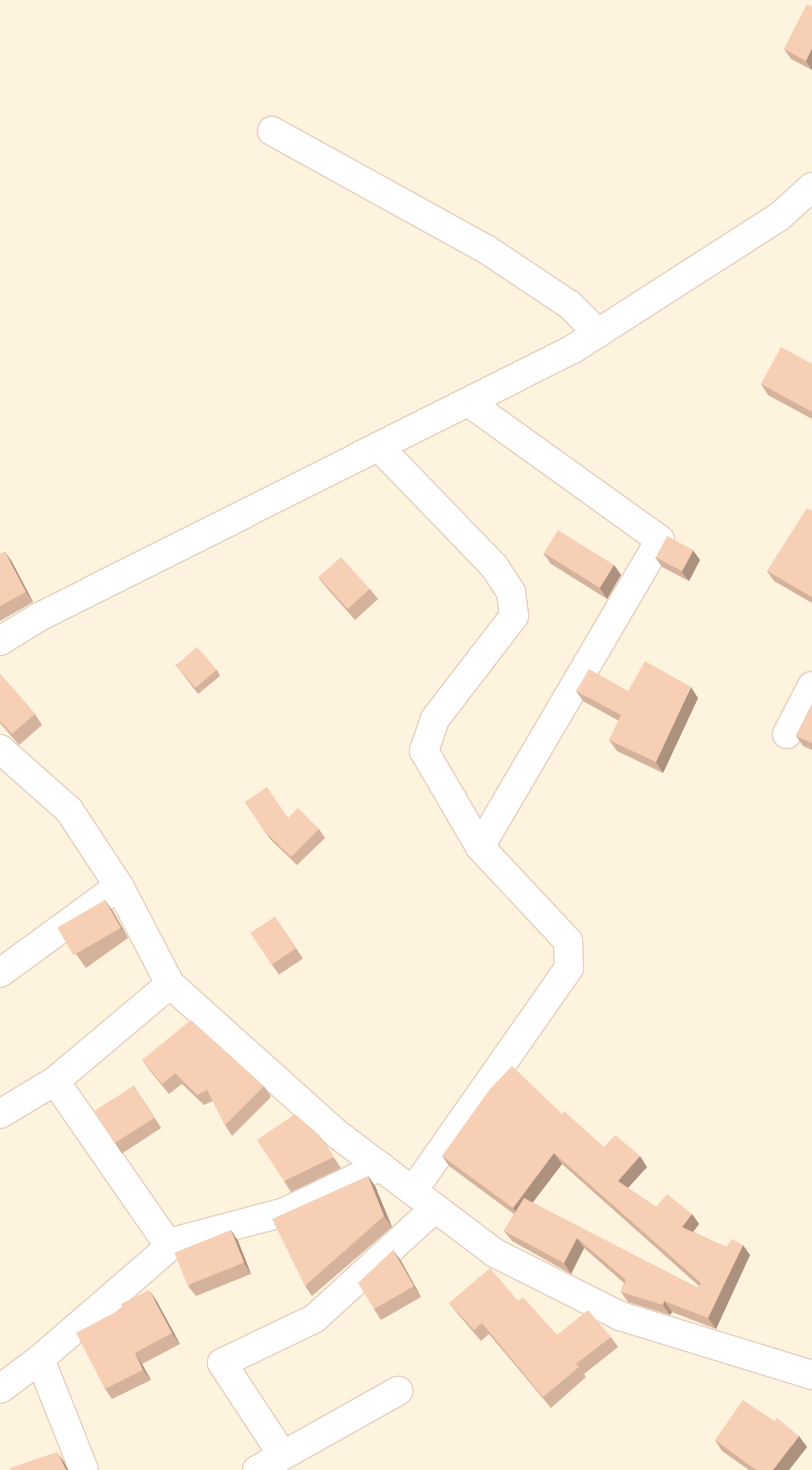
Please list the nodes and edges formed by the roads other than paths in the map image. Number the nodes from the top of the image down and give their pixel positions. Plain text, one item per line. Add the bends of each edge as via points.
1 (272, 131) dead end
2 (812, 187) edge
3 (598, 333) junction
4 (468, 402) junction
5 (379, 446) junction
6 (0, 641) edge
7 (812, 686) edge
8 (787, 734) dead end
9 (0, 749) edge
10 (480, 847) junction
11 (119, 886) junction
12 (0, 974) edge
13 (170, 984) junction
14 (55, 1081) junction
15 (0, 1114) edge
16 (381, 1166) junction
17 (413, 1191) junction
18 (435, 1208) junction
19 (170, 1247) junction
20 (40, 1359) junction
21 (812, 1375) edge
22 (0, 1389) edge
23 (398, 1391) dead end
24 (282, 1454) junction
25 (84, 1470) edge
26 (257, 1470) edge

1 - 3 street via 486,249 570,306
2 - 3 street via 779,217
3 - 4 street
4 - 5 street
4 - 10 street via 660,540
5 - 6 street
5 - 10 street via 494,566 511,592 514,616 435,719 424,751
7 - 8 street
9 - 11 street via 69,810
10 - 17 street via 568,941 569,968
11 - 12 street
11 - 13 street
13 - 14 street
13 - 16 street via 338,1134
14 - 15 street
14 - 19 street
16 - 17 street
16 - 19 street via 285,1212 176,1241
17 - 18 street
18 - 21 street via 496,1253 620,1316
18 - 24 street via 314,1320 222,1362
19 - 20 street
20 - 22 street
20 - 25 street
23 - 24 street
24 - 26 street

